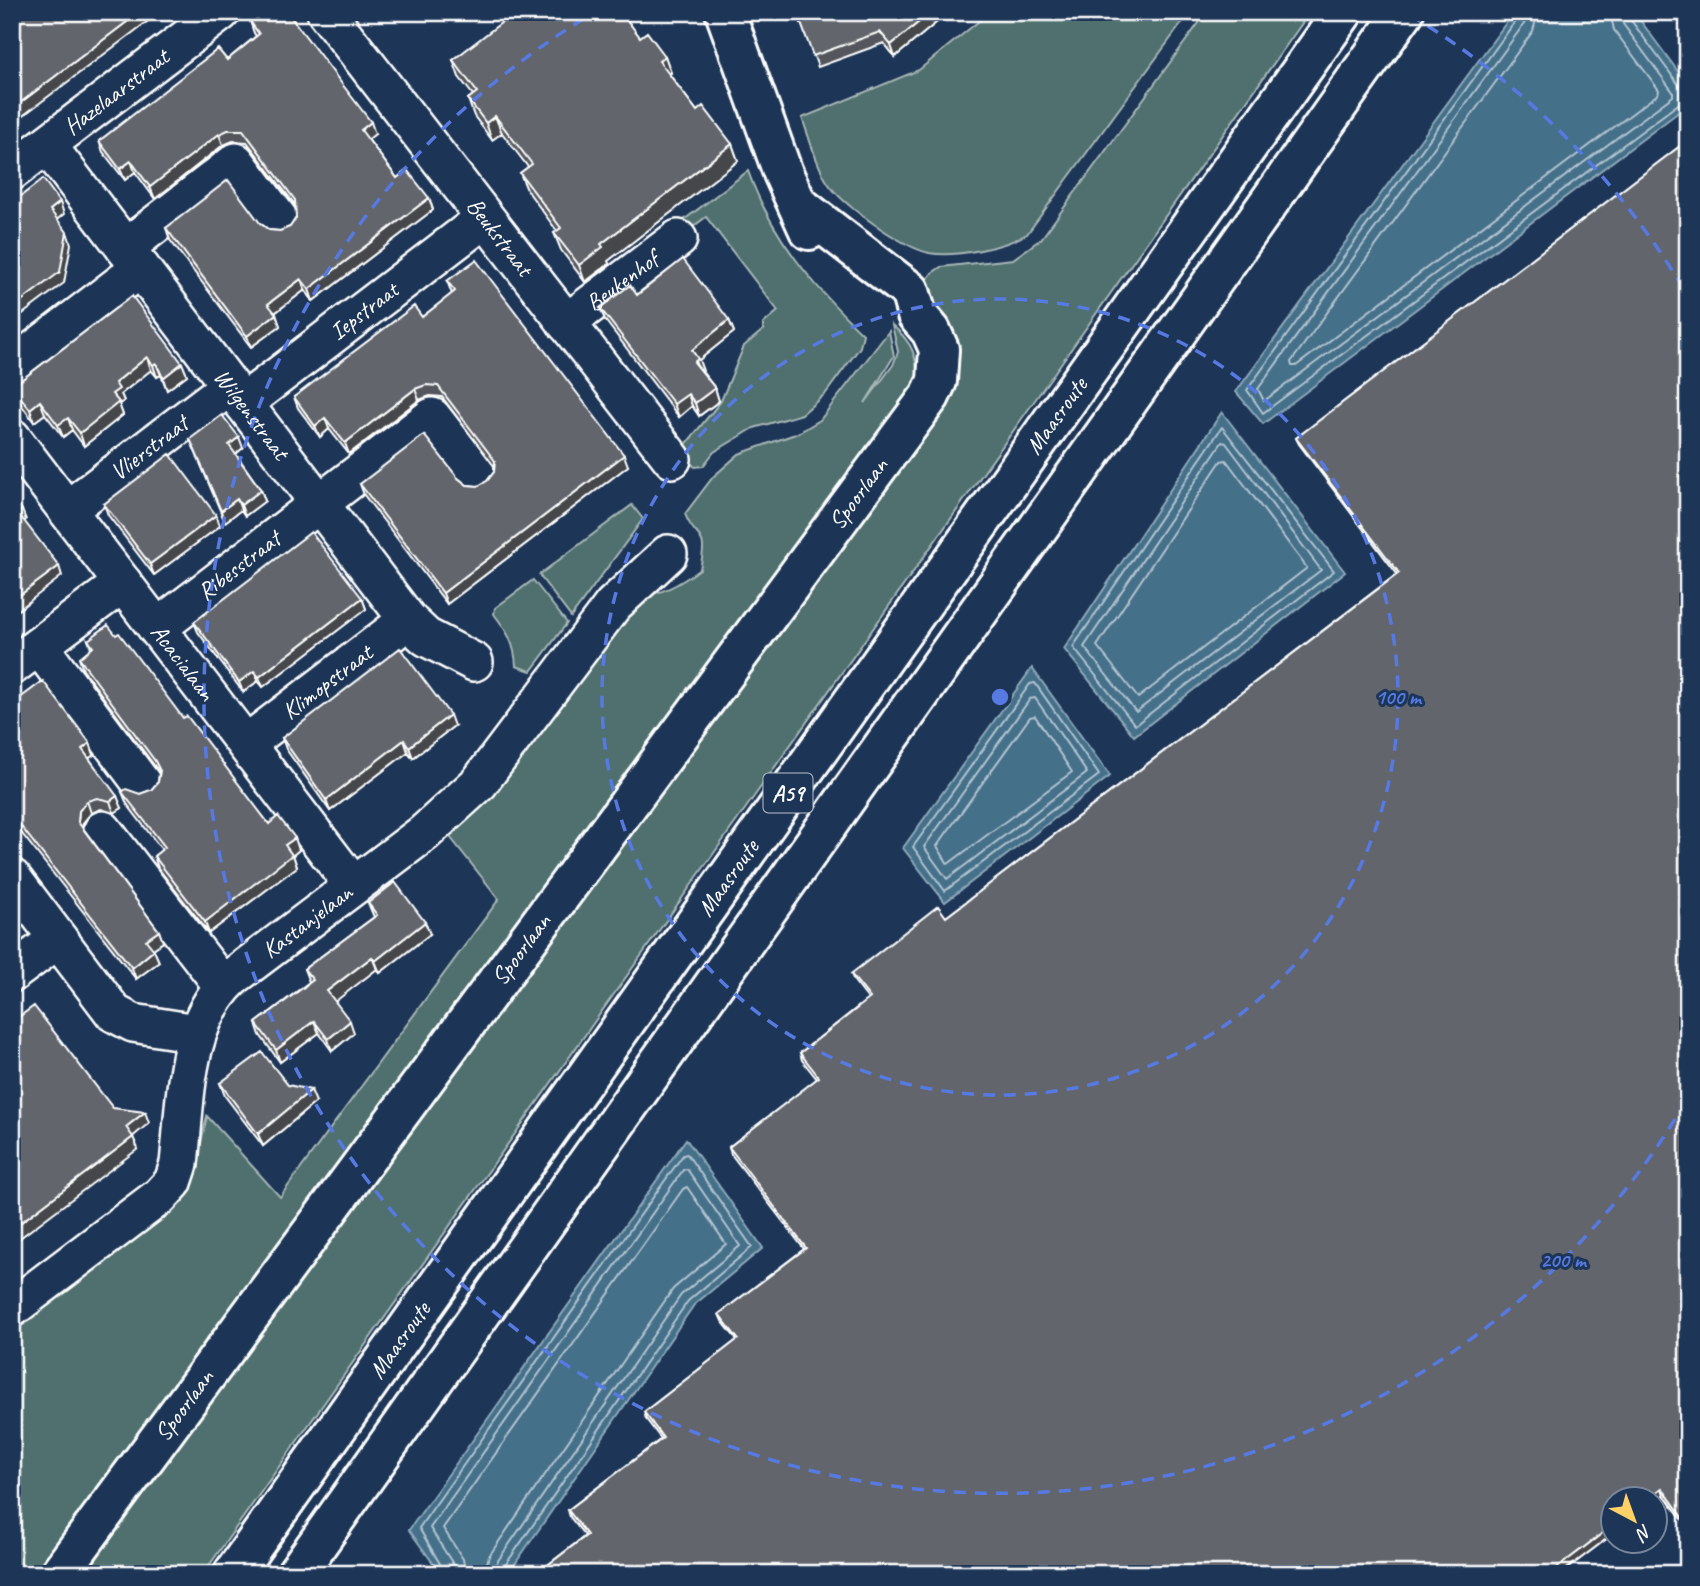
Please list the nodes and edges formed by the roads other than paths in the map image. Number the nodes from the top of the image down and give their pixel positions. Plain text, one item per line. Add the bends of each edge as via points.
1 (221, 12) edge
2 (326, 12) edge
3 (725, 12) edge
4 (1343, 12) edge
5 (1404, 12) edge
6 (47, 145) junction
7 (12, 172) edge
8 (484, 219) junction
9 (281, 222) dead end
10 (678, 239) dead end
11 (133, 258) junction
12 (566, 323) junction
13 (12, 367) edge
14 (236, 394) junction
15 (12, 438) edge
16 (672, 459) dead end
17 (478, 476) dead end
18 (320, 503) junction
19 (67, 510) junction
20 (668, 554) dead end
21 (123, 583) junction
22 (408, 620) junction
23 (157, 628) junction
24 (26, 656) edge
25 (474, 662) dead end
26 (246, 744) junction
27 (143, 785) dead end
28 (103, 830) dead end
29 (12, 878) edge
30 (353, 885) junction
31 (58, 939) junction
32 (12, 973) edge
33 (223, 986) junction
34 (196, 1033) junction
35 (12, 1308) edge
36 (59, 1574) edge
37 (233, 1574) edge
38 (296, 1574) edge

1 - 6 street, Hazelaarstraat
2 - 8 street, Beukstraat
3 - 36 main road, Spoorlaan via 783,173 801,207 910,292 939,349 937,381
4 - 37 main road, Maasroute / A59
5 - 38 main road, Maasroute / A59
6 - 7 street, Hazelaarstraat
6 - 11 street, Wilgenstraat
8 - 12 street, Beukstraat
8 - 14 street, Iepstraat
9 - 11 street via 236,162
10 - 12 street, Beukenhof
11 - 13 street
11 - 14 street, Wilgenstraat
12 - 16 street, Beukstraat
14 - 18 street, Wilgenstraat
14 - 19 street, Vlierstraat
15 - 19 street, Acacialaan
17 - 18 street, Ribesstraat via 432,417
18 - 22 street, Wilgenstraat
18 - 23 street, Ribesstraat
19 - 21 street, Acacialaan
20 - 30 street, Kastanjelaan via 613,605 480,783
21 - 23 street, Acacialaan
21 - 24 street
22 - 25 street, Wilgenstraat via 426,637
22 - 26 street, Klimopstraat
23 - 26 street, Acacialaan
24 - 27 street
26 - 30 street, Acacialaan
28 - 33 street
29 - 31 street
30 - 33 street, Kastanjelaan
31 - 32 street
31 - 34 street via 123,1020
33 - 34 street, Kastanjelaan
34 - 35 street, Kastanjelaan via 173,1182

